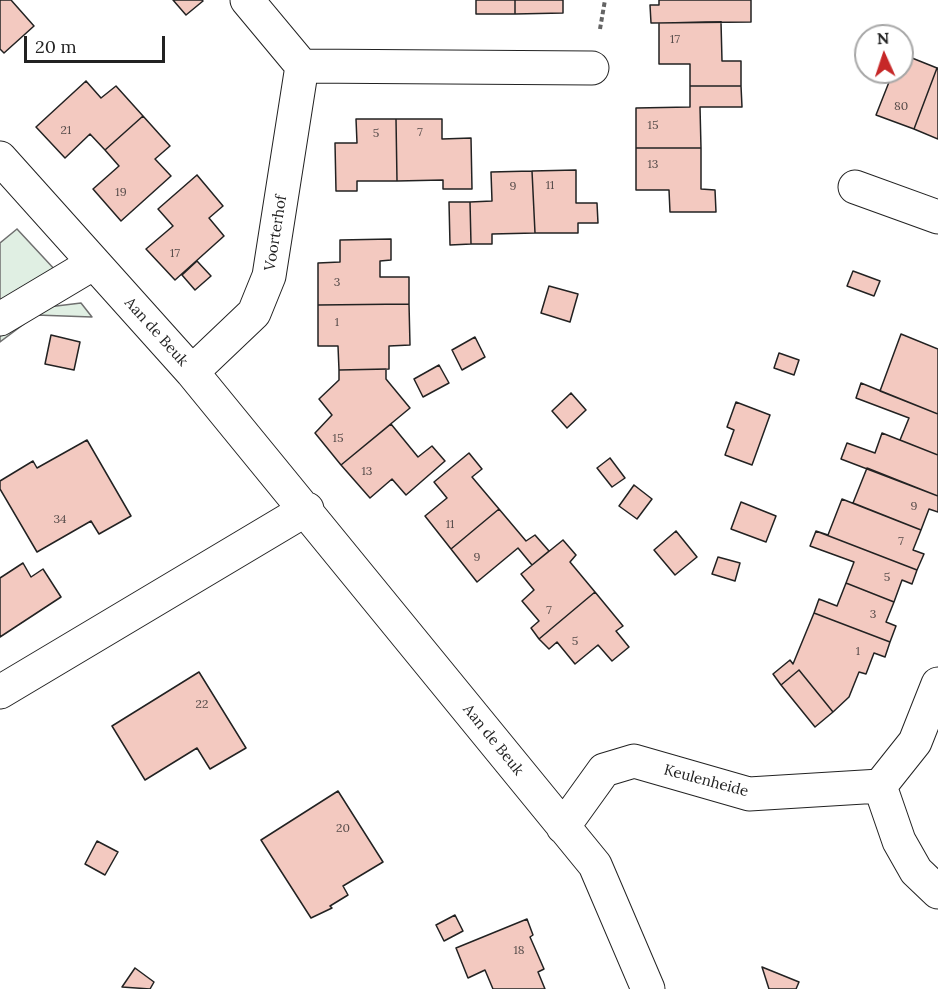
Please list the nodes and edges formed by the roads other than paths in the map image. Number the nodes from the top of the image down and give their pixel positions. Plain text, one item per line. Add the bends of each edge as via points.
1 (247, 0) edge
2 (302, 66) junction
3 (592, 68) dead end
4 (0, 158) edge
5 (855, 187) dead end
6 (938, 217) edge
7 (94, 263) junction
8 (0, 320) edge
9 (192, 372) junction
10 (307, 509) junction
11 (938, 684) edge
12 (0, 692) edge
13 (880, 786) junction
14 (563, 827) junction
15 (938, 892) edge
16 (648, 989) edge

1 - 2 street
2 - 3 street
2 - 9 street, Voorterhof via 269,276 254,313
4 - 7 street, Aan de Beuk
5 - 6 street
7 - 8 street
7 - 9 street, Aan de Beuk
9 - 10 street, Aan de Beuk
10 - 12 street
10 - 14 street, Aan de Beuk
11 - 13 street via 915,742
13 - 14 street, Keulenheide via 749,794 634,761 604,770
13 - 15 street via 899,841 915,870
14 - 16 street, Aan de Beuk via 595,865

